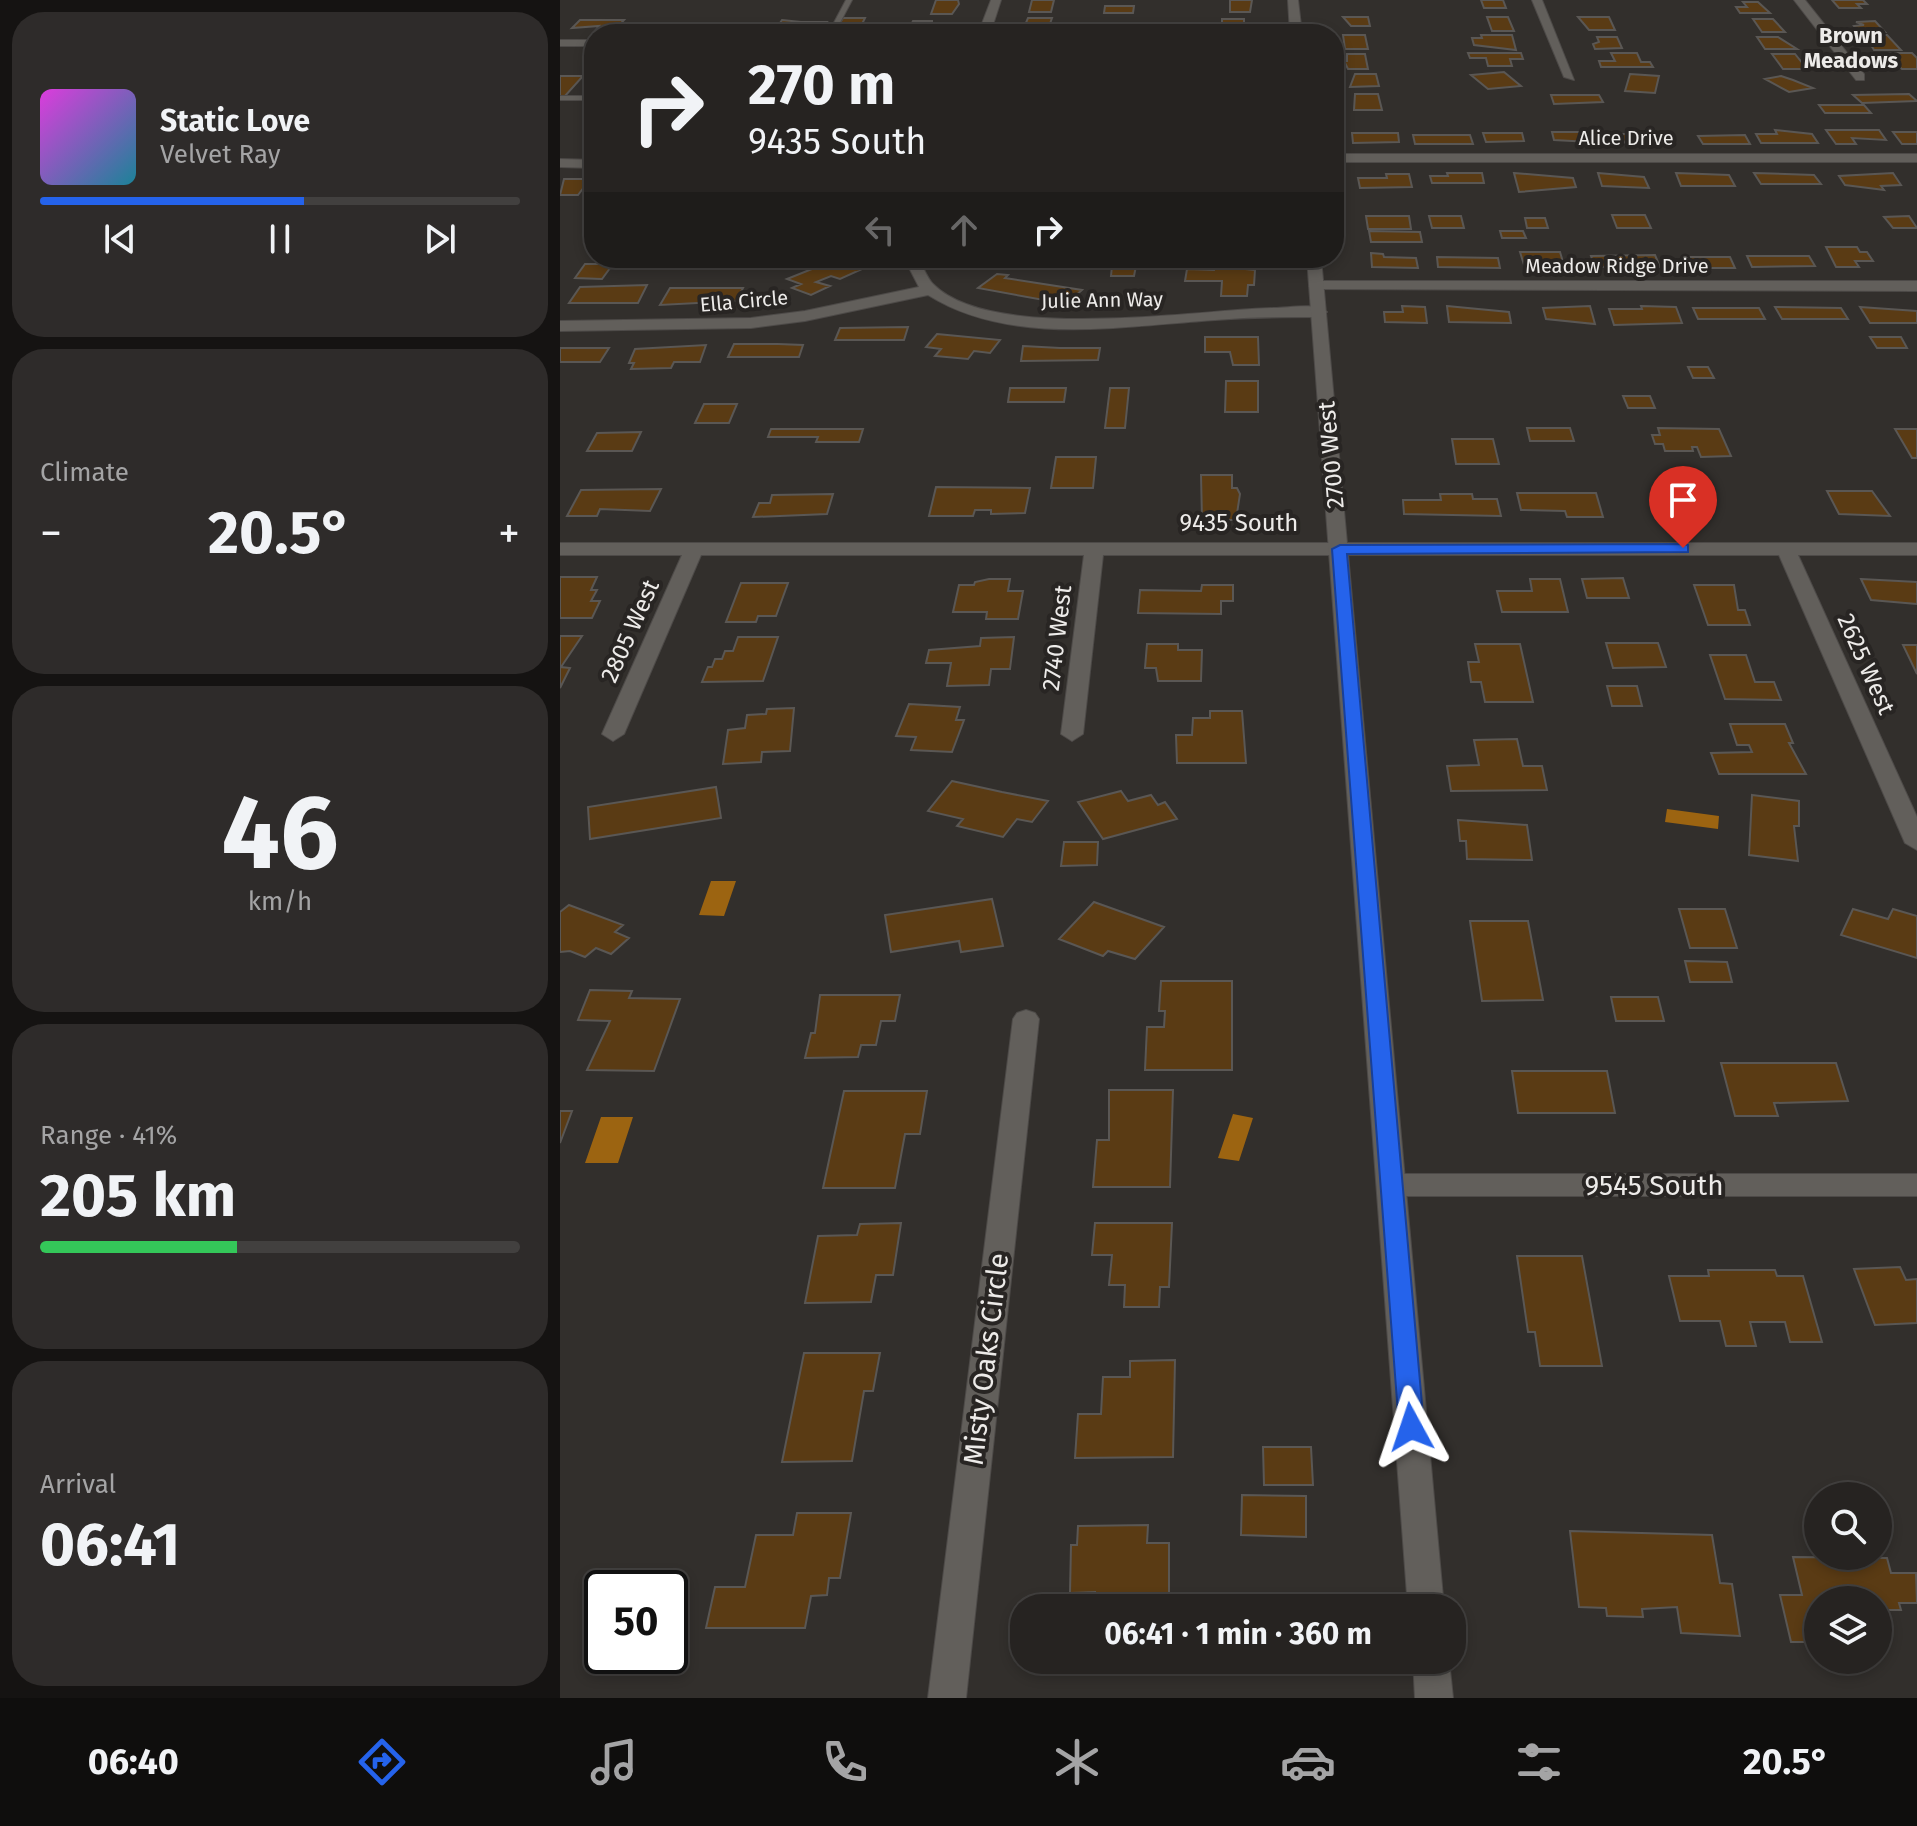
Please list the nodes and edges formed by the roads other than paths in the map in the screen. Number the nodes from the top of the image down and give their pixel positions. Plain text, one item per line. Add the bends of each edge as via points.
1 (849, 0) edge
2 (996, 0) edge
3 (1293, 0) edge
4 (1537, 0) edge
5 (1799, 0) edge
6 (836, 24) edge
7 (988, 24) edge
8 (1295, 24) edge
9 (560, 43) edge
10 (584, 43) edge
11 (1570, 77) dead end
12 (1860, 77) dead end
13 (560, 98) edge
14 (584, 98) edge
15 (1344, 158) edge
16 (1917, 158) edge
17 (560, 163) edge
18 (584, 164) edge
19 (913, 268) edge
20 (1315, 268) edge
21 (1317, 286) junction
22 (1917, 286) edge
23 (928, 290) junction
24 (1319, 312) junction
25 (560, 326) edge
26 (560, 549) edge
27 (694, 549) junction
28 (1094, 549) junction
29 (1340, 549) junction
30 (1786, 549) junction
31 (1917, 549) edge
32 (613, 734) dead end
33 (1072, 734) dead end
34 (1917, 843) edge
35 (1026, 1019) dead end
36 (1392, 1185) junction
37 (1917, 1185) edge
38 (1425, 1594) edge
39 (1432, 1674) edge
40 (947, 1698) edge
41 (1434, 1698) edge

1 - 6 lane
2 - 7 street
3 - 8 street
4 - 11 street
5 - 12 street
9 - 10 street
13 - 14 lane
15 - 16 street, Alice Drive
17 - 18 street
19 - 23 street
20 - 21 street, 2700 West
21 - 22 street, Meadow Ridge Drive
21 - 24 street, 2700 West
23 - 24 street, Julie Ann Way via 960,306 1042,323
23 - 25 street, Ella Circle via 751,323
24 - 29 street, 2700 West
26 - 27 street, 9435 South
27 - 28 street, 9435 South
27 - 32 street, 2805 West
28 - 29 street, 9435 South
28 - 33 street, 2740 West
29 - 30 street, 9435 South
29 - 36 street, 2700 West
30 - 31 street, 9435 South
30 - 34 street, 2625 West
35 - 40 street, Misty Oaks Circle
36 - 37 street, 9545 South
36 - 38 street, 2700 West
39 - 41 street

